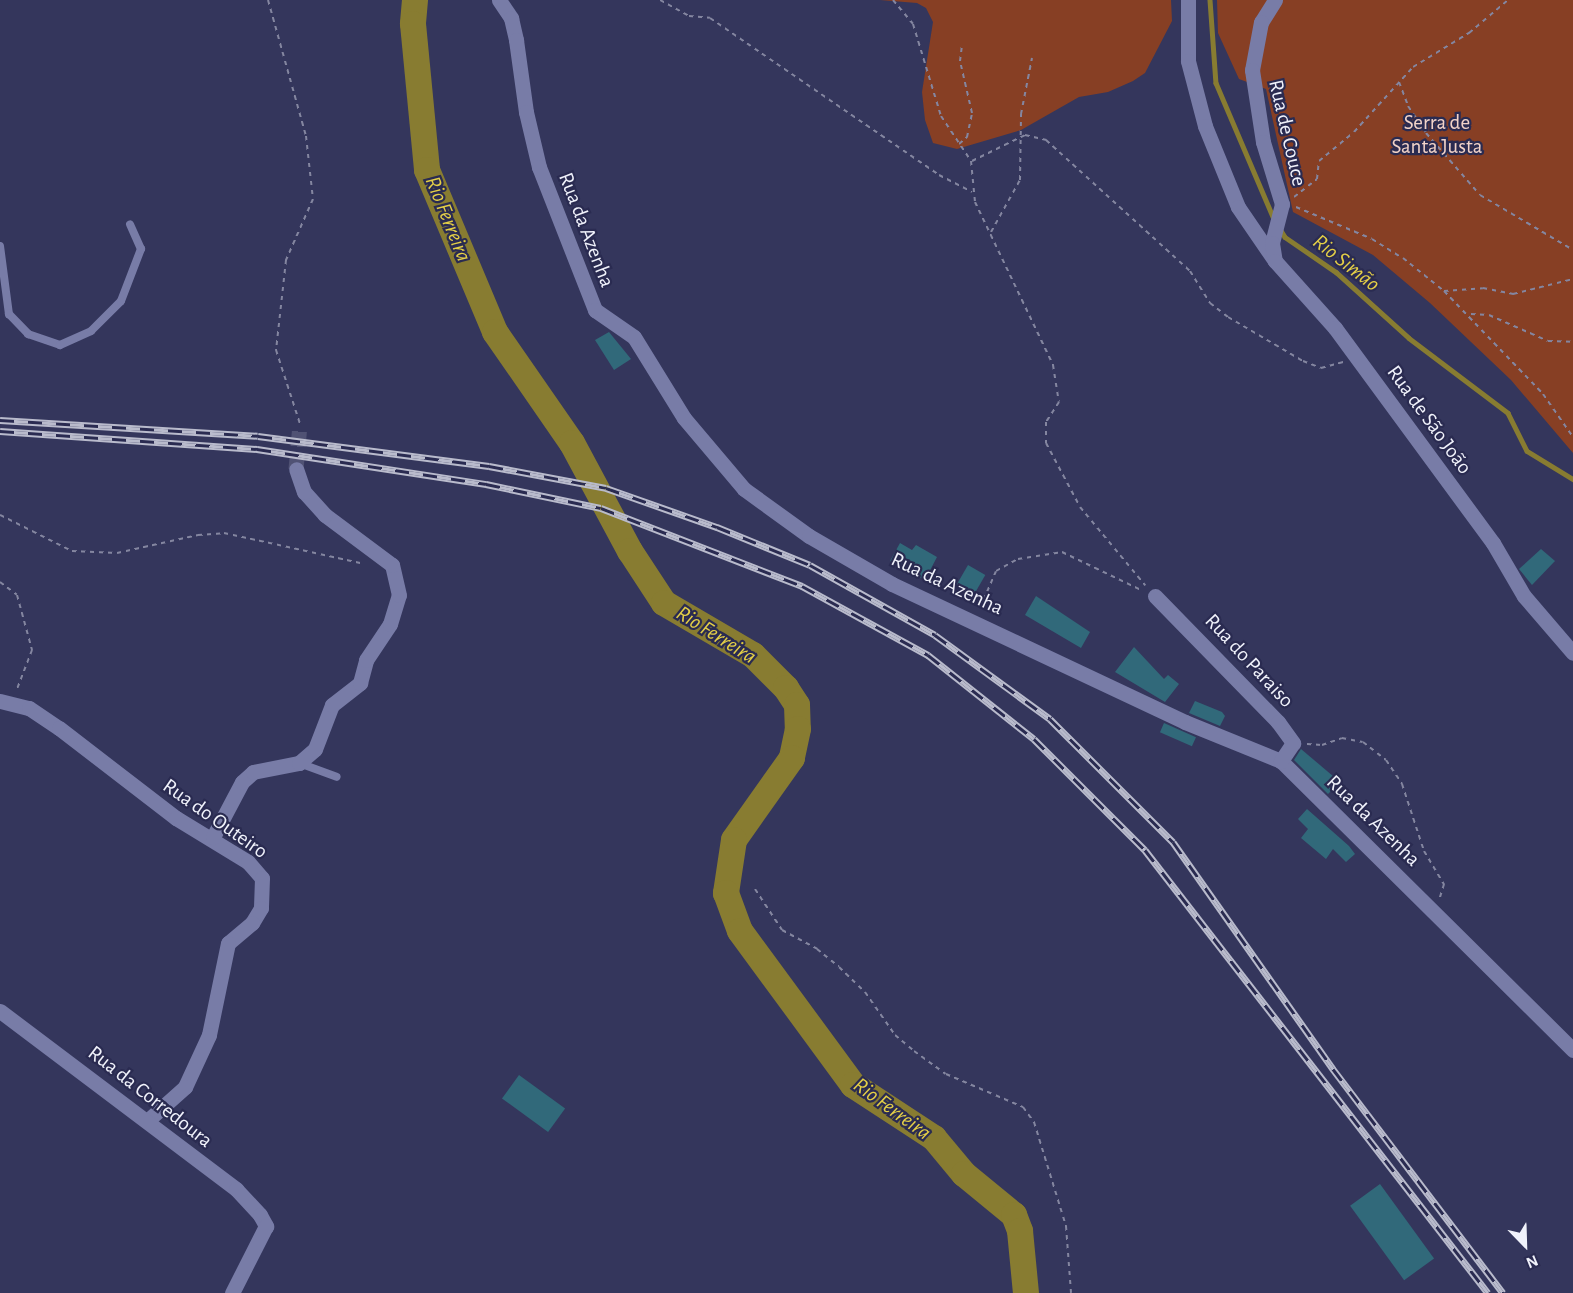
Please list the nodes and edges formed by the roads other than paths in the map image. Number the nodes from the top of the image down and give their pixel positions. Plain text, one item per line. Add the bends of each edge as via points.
1 (499, 0) edge
2 (1188, 0) edge
3 (1275, 0) edge
4 (130, 224) dead end
5 (0, 246) edge
6 (1275, 261) junction
7 (9, 314) junction
8 (0, 315) edge
9 (296, 469) tunnel mouth
10 (1155, 596) road end
11 (1573, 653) edge
12 (6, 702) edge
13 (1281, 761) junction
14 (299, 764) junction
15 (337, 777) dead end
16 (213, 837) junction
17 (0, 1011) edge
18 (1573, 1050) edge
19 (147, 1121) junction
20 (232, 1293) edge

1 - 13 street, Rua da Azenha via 510,18 516,40 539,167 595,310 634,337 684,418 744,489 771,512 892,584 1100,682
2 - 6 street, Rua de São João via 1188,61 1205,126 1238,207
3 - 6 street, Rua de Couce via 1261,22 1252,70 1263,142 1286,203 1272,243
4 - 7 lane via 141,249 121,301 91,331 60,345 28,334
5 - 7 lane
6 - 11 street, Rua de São João via 1335,328 1493,543 1524,596
7 - 8 lane
9 - 14 street via 304,492 325,514 392,565 399,596 390,624 366,660 360,682 332,705 315,749
10 - 13 street, Rua do Paraiso via 1278,722 1293,743
12 - 16 street, Rua do Outeiro via 29,708 176,818
13 - 18 street, Rua da Azenha
14 - 15 lane
14 - 16 street via 253,772 242,782
16 - 19 street, Rua do Outeiro via 262,878 261,908 252,923 228,943 209,1035 185,1087
17 - 19 street, Rua da Corredoura
19 - 20 street, Rua da Corredoura via 236,1189 266,1226

